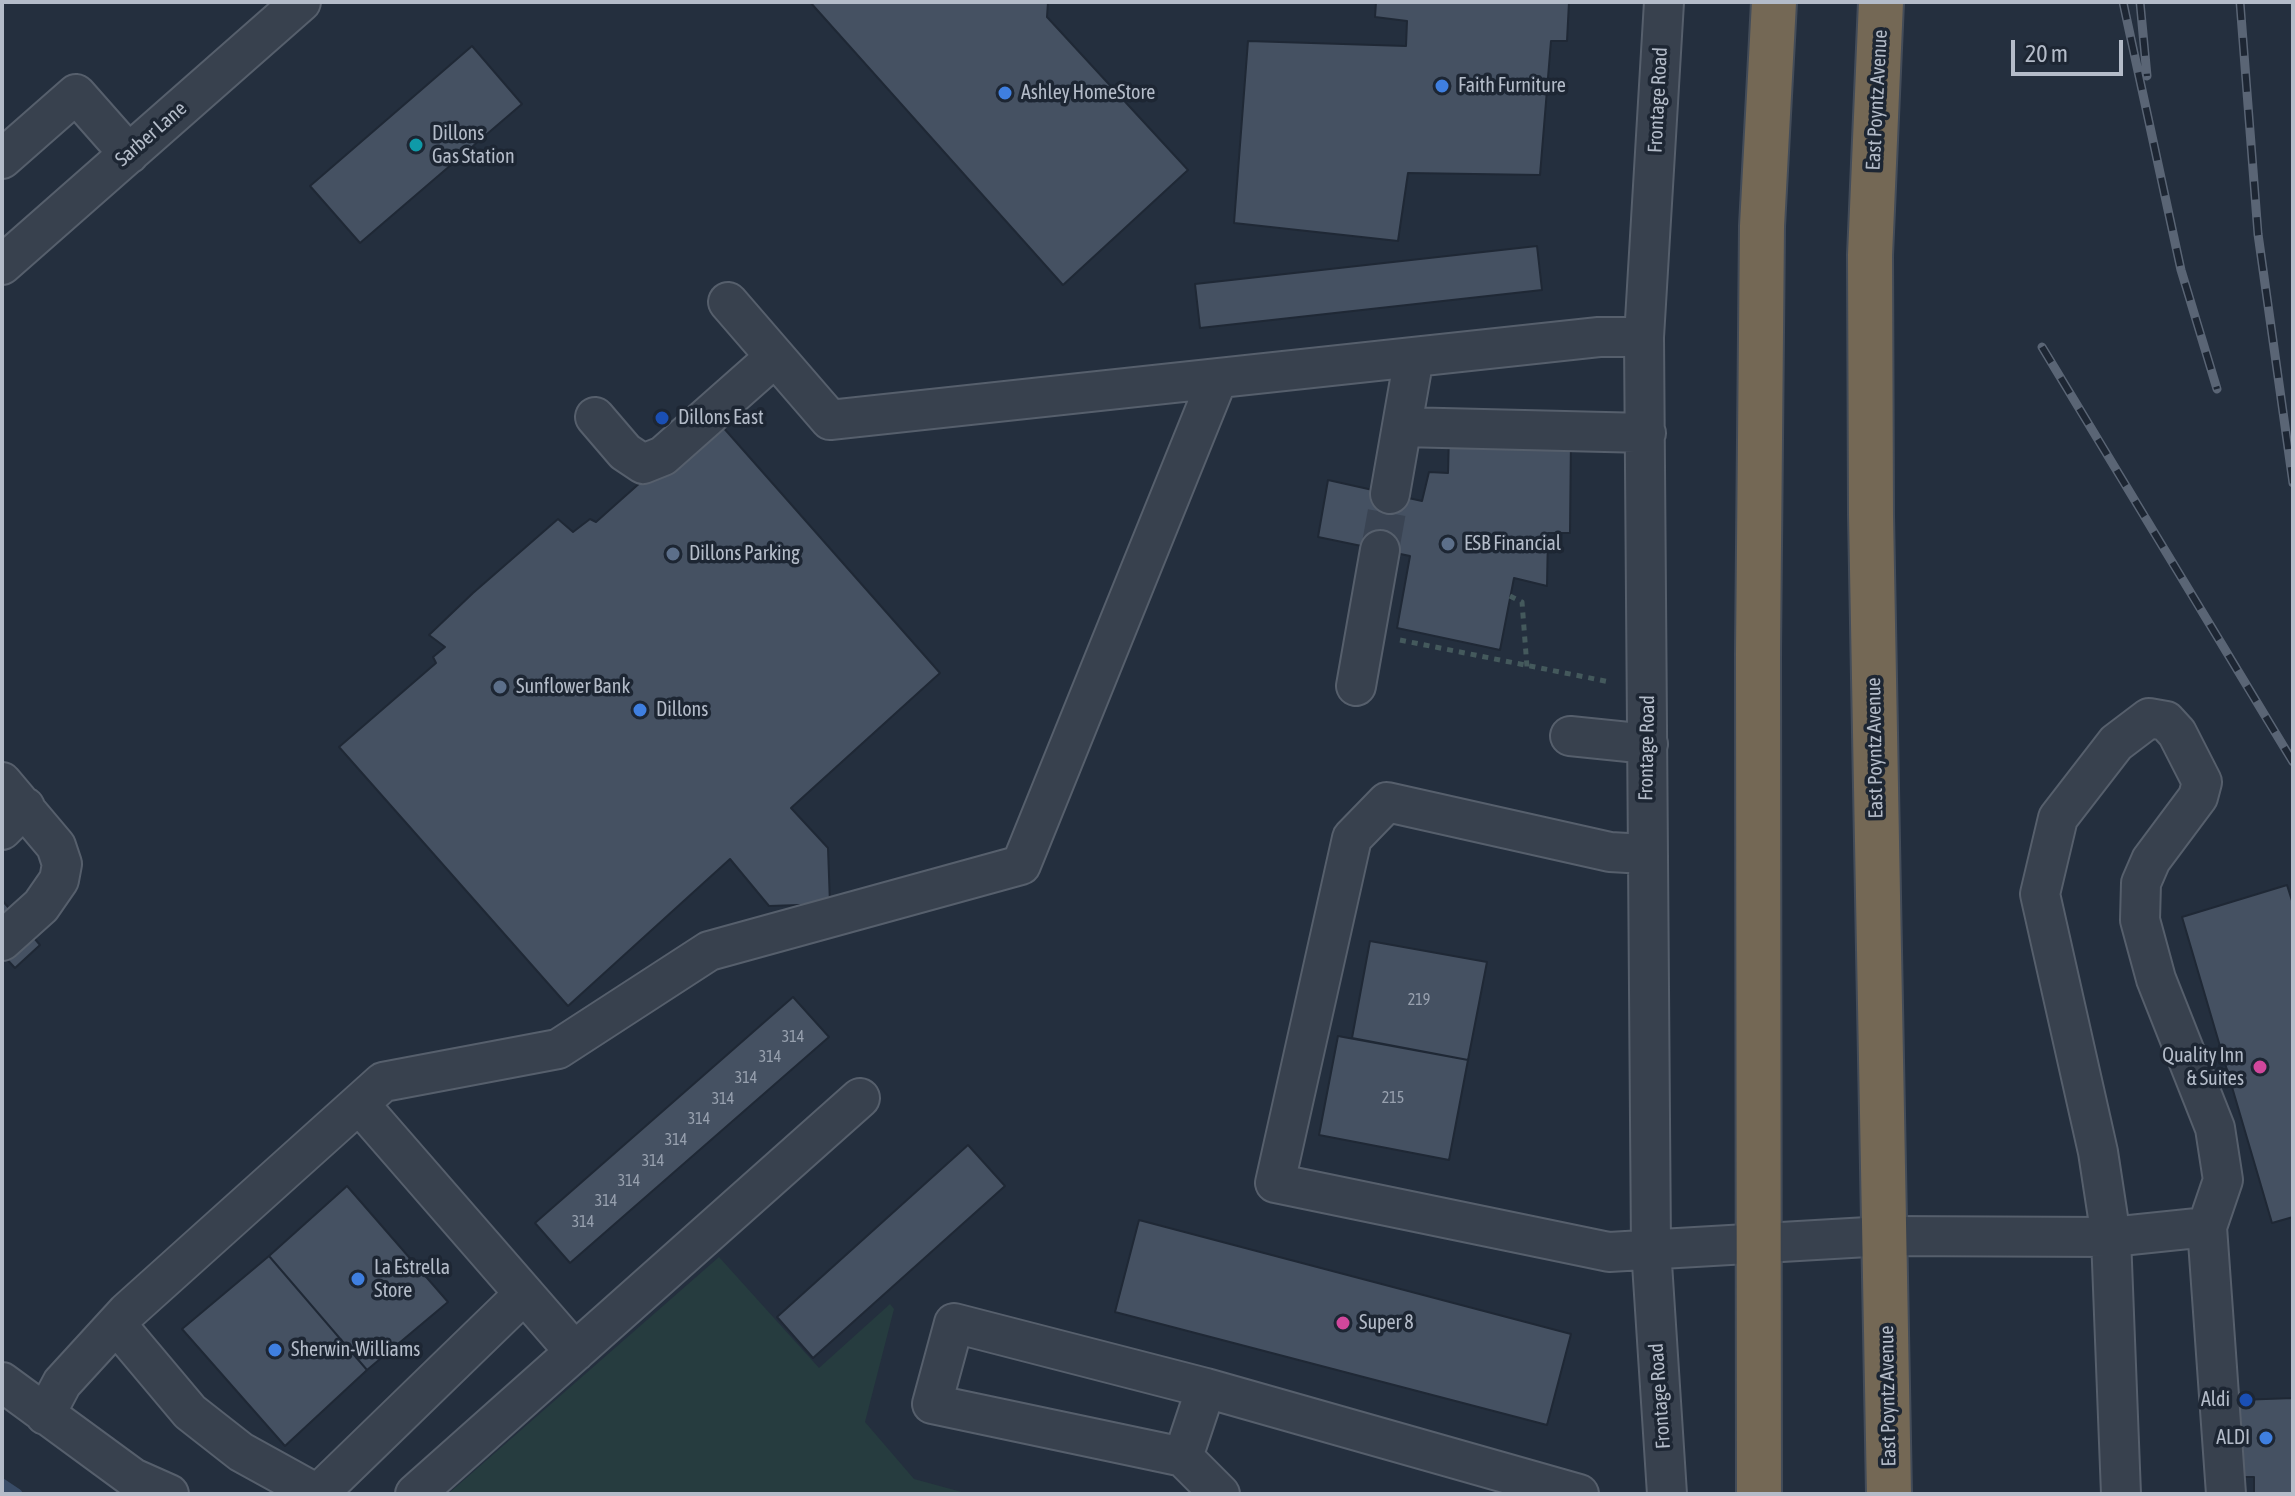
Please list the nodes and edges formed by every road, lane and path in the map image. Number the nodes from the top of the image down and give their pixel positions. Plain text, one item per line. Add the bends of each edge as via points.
1 (301, 2) edge
2 (1664, 2) edge
3 (1774, 2) edge
4 (1881, 2) edge
5 (129, 154) junction
6 (2, 159) edge
7 (2, 265) edge
8 (728, 302) dead end
9 (1644, 337) junction
10 (775, 357) junction
11 (1414, 357) junction
12 (1218, 378) junction
13 (595, 417) dead end
14 (1402, 427) junction
15 (1646, 433) junction
16 (1390, 494) tunnel mouth
17 (1380, 550) tunnel mouth
18 (1510, 596) dead end
19 (1365, 633) junction
20 (1527, 667) junction
21 (1615, 683) dead end
22 (1356, 686) dead end
23 (1570, 736) dead end
24 (1648, 744) junction
25 (10, 806) edge
26 (1646, 854) junction
27 (2, 941) edge
28 (860, 1098) dead end
29 (360, 1105) junction
30 (2207, 1227) junction
31 (1885, 1236) junction
32 (2111, 1237) junction
33 (1760, 1242) junction
34 (1651, 1248) junction
35 (524, 1294) junction
36 (116, 1324) junction
37 (575, 1352) junction
38 (2, 1382) edge
39 (1206, 1388) junction
40 (45, 1415) junction
41 (1183, 1457) junction
42 (169, 1494) edge
43 (317, 1494) edge
44 (325, 1494) edge
45 (415, 1494) edge
46 (1220, 1494) edge
47 (1579, 1494) edge
48 (1667, 1494) edge
49 (1759, 1494) edge
50 (1889, 1494) edge
51 (2121, 1494) edge
52 (2226, 1494) edge

1 - 5 street, Sarber Lane
2 - 9 street, Frontage Road
3 - 33 highway via 1762,226
4 - 31 highway, East Poyntz Avenue via 1870,255
5 - 6 street via 76,94
5 - 7 street, Sarber Lane
8 - 10 street
9 - 11 street
9 - 15 street, Frontage Road
10 - 12 street via 830,420
10 - 13 street via 663,456 643,464 625,452
11 - 12 street
11 - 14 street
12 - 29 street via 1021,865 709,951 558,1049 383,1082
14 - 15 street
14 - 16 street
15 - 24 street, Frontage Road
17 - 19 street
18 - 20 path via 1522,602
19 - 20 path
19 - 22 street
20 - 21 path
23 - 24 street
24 - 26 street, Frontage Road
25 - 27 street via 56,846 62,864 59,880 41,906
26 - 34 street, Frontage Road
26 - 34 street via 1610,852 1387,802 1352,838 1275,1183 1609,1252
28 - 37 street
29 - 35 street
29 - 36 street
30 - 32 street
30 - 32 street via 2223,1180 2215,1128 2156,979 2140,920 2141,883 2151,860 2198,797 2202,782 2177,733 2166,721 2149,718 2116,743 2058,818 2040,894 2098,1152
30 - 52 street
31 - 32 street
31 - 33 street
31 - 50 highway, East Poyntz Avenue
32 - 51 street
33 - 34 street
33 - 49 highway
34 - 48 street, Frontage Road
35 - 37 street
35 - 44 street via 325,1487
36 - 40 street via 62,1383
36 - 43 street via 190,1412 241,1452
37 - 45 street
38 - 40 street
39 - 41 street
39 - 41 street via 954,1323 932,1404
39 - 47 street
40 - 42 street via 133,1478
41 - 46 street

